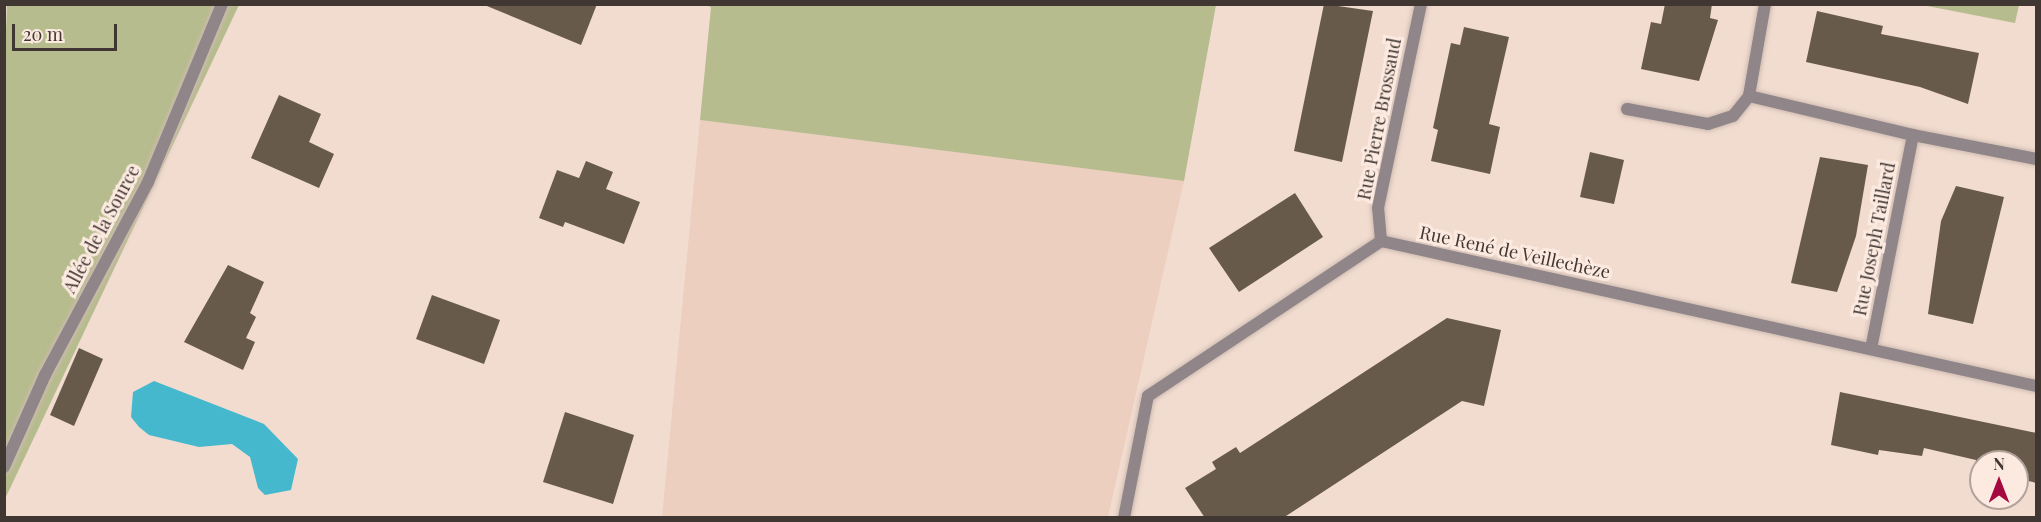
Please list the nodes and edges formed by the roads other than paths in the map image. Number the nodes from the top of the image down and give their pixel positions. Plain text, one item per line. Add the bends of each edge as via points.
1 (222, 4) edge
2 (1420, 4) edge
3 (1765, 4) edge
4 (1749, 96) junction
5 (1627, 109) dead end
6 (1913, 135) junction
7 (2037, 159) edge
8 (1381, 241) junction
9 (1870, 349) junction
10 (2037, 386) edge
11 (4, 467) edge
12 (1124, 518) edge

1 - 11 street, Allée de la Source via 148,182 45,375
2 - 8 street, Rue Pierre Brossaud via 1378,208
3 - 4 street
4 - 5 street via 1733,116 1708,124
4 - 6 street
6 - 7 street
6 - 9 street, Rue Joseph Taillard
8 - 9 street, Rue René de Veillechèze
8 - 12 street via 1148,396
9 - 10 street, Rue René de Veillechèze

